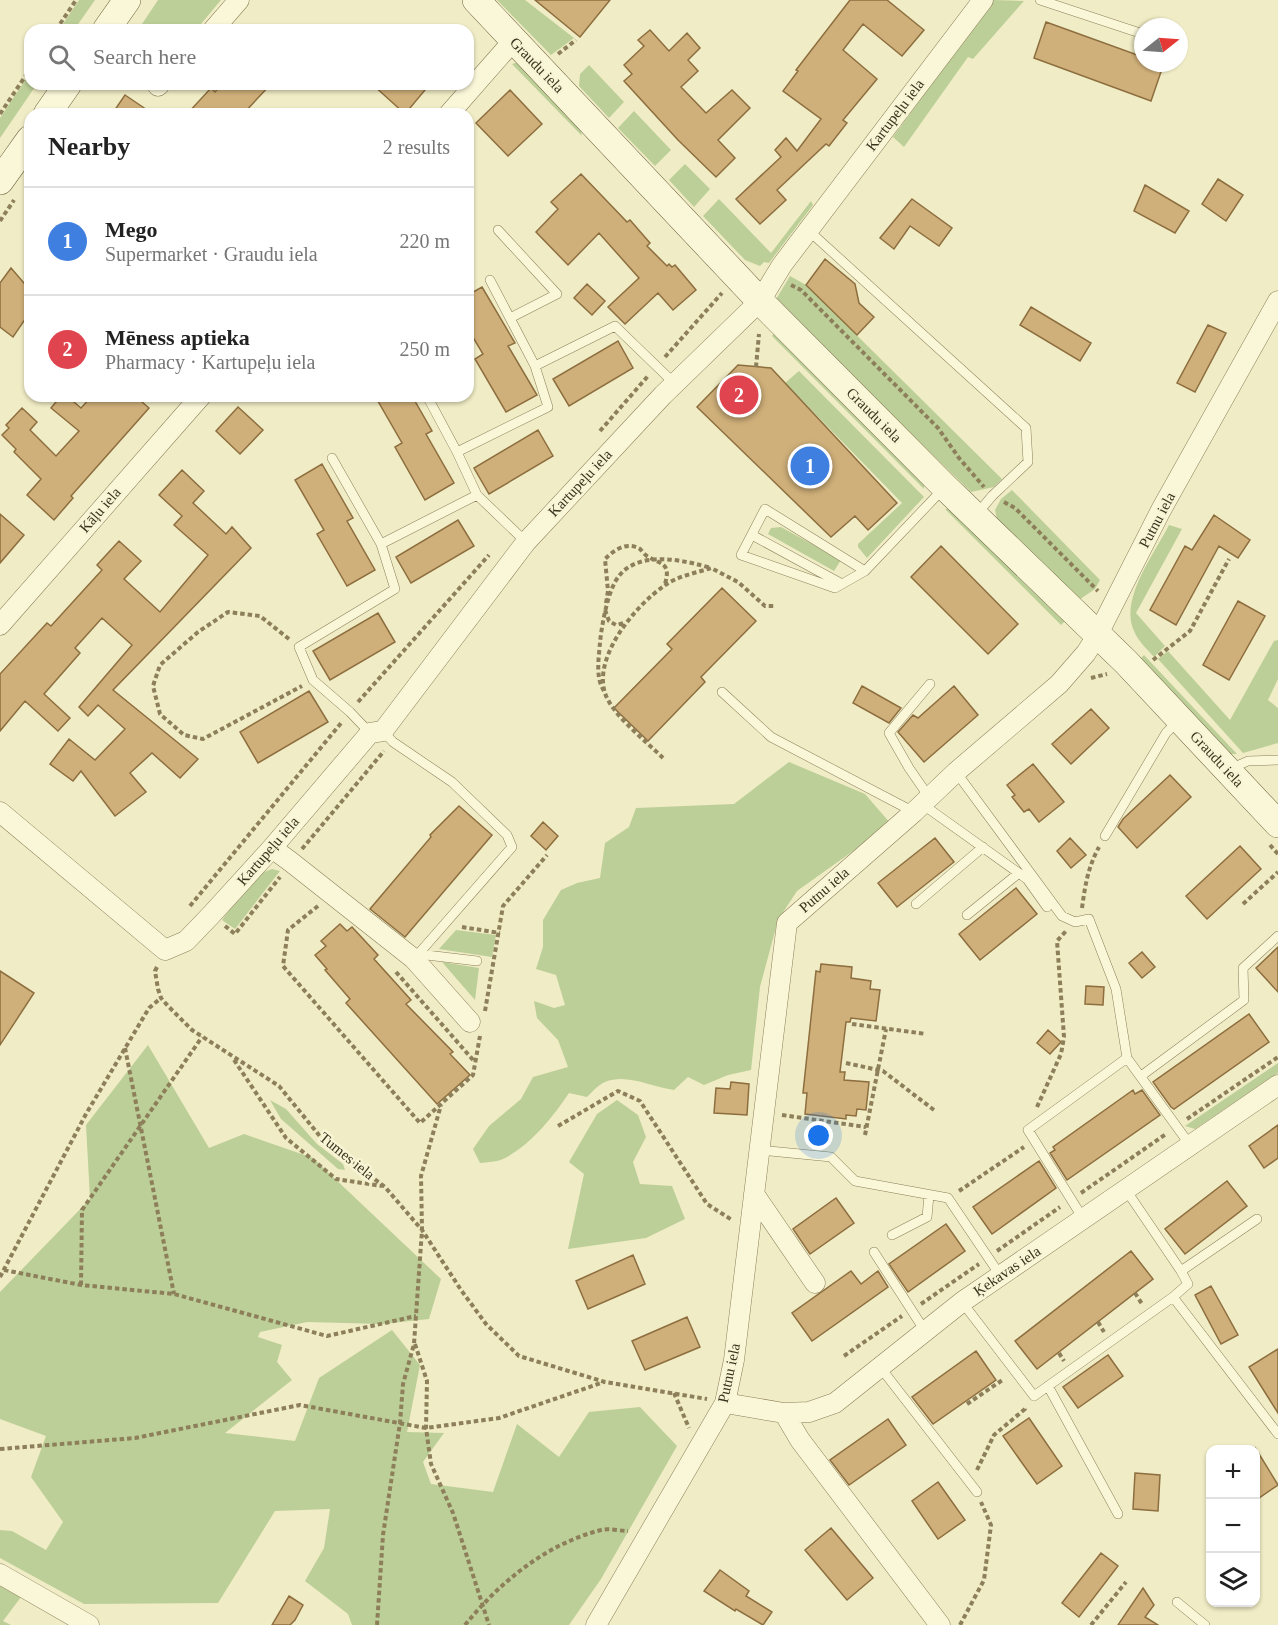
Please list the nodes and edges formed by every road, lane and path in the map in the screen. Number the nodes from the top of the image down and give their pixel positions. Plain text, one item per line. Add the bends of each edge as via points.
1 (75, 0) edge
2 (127, 0) edge
3 (239, 0) edge
4 (476, 0) edge
5 (983, 0) edge
6 (1040, 0) edge
7 (60, 24) edge
8 (110, 24) edge
9 (218, 24) edge
10 (1134, 31) edge
11 (576, 40) dead end
12 (513, 41) junction
13 (550, 60) dead end
14 (24, 78) edge
15 (474, 85) edge
16 (64, 90) edge
17 (470, 90) edge
18 (51, 108) edge
19 (454, 108) edge
20 (0, 114) edge
21 (24, 147) edge
22 (0, 181) edge
23 (498, 230) dead end
24 (808, 230) junction
25 (490, 280) dead end
26 (725, 290) dead end
27 (767, 290) junction
28 (1278, 301) edge
29 (510, 318) junction
30 (760, 330) dead end
31 (535, 366) junction
32 (657, 366) junction
33 (756, 367) dead end
34 (675, 384) junction
35 (196, 402) edge
36 (429, 402) edge
37 (597, 434) dead end
38 (457, 452) junction
39 (332, 458) dead end
40 (945, 487) junction
41 (477, 495) junction
42 (983, 506) junction
43 (519, 535) junction
44 (752, 535) junction
45 (381, 544) junction
46 (656, 559) junction
47 (1229, 559) dead end
48 (711, 568) junction
49 (865, 571) junction
50 (842, 584) junction
51 (665, 585) junction
52 (1098, 591) dead end
53 (776, 606) dead end
54 (605, 610) junction
55 (624, 623) junction
56 (0, 625) edge
57 (1098, 634) junction
58 (299, 647) junction
59 (1152, 660) dead end
60 (313, 680) junction
61 (930, 684) dead end
62 (604, 692) junction
63 (722, 692) dead end
64 (350, 712) junction
65 (1180, 720) junction
66 (376, 732) junction
67 (663, 758) dead end
68 (1278, 760) edge
69 (1227, 770) junction
70 (956, 772) junction
71 (922, 804) junction
72 (0, 812) edge
73 (1278, 824) edge
74 (1105, 836) joint
75 (983, 847) junction
76 (272, 849) junction
77 (547, 855) dead end
78 (1278, 872) edge
79 (1019, 873) junction
80 (280, 876) dead end
81 (916, 904) dead end
82 (1243, 904) dead end
83 (318, 905) dead end
84 (1047, 907) dead end
85 (183, 914) dead end
86 (210, 915) junction
87 (967, 915) dead end
88 (1089, 920) junction
89 (1075, 922) junction
90 (462, 927) dead end
91 (500, 933) junction
92 (1278, 936) edge
93 (165, 950) junction
94 (416, 957) junction
95 (477, 961) dead end
96 (391, 966) dead end
97 (161, 998) junction
98 (479, 1021) junction
99 (852, 1024) dead end
100 (886, 1029) junction
101 (926, 1034) dead end
102 (202, 1037) junction
103 (125, 1048) junction
104 (232, 1056) junction
105 (1127, 1058) junction
106 (475, 1061) junction
107 (846, 1064) dead end
108 (878, 1070) junction
109 (1141, 1076) junction
110 (1278, 1085) edge
111 (441, 1104) junction
112 (934, 1110) dead end
113 (764, 1112) junction
114 (141, 1125) junction
115 (558, 1125) dead end
116 (866, 1127) junction
117 (1028, 1130) junction
118 (865, 1135) dead end
119 (1035, 1140) junction
120 (1190, 1145) junction
121 (759, 1150) junction
122 (385, 1187) junction
123 (1126, 1190) junction
124 (754, 1194) junction
125 (929, 1195) junction
126 (948, 1198) junction
127 (1257, 1219) dead end
128 (1084, 1220) junction
129 (423, 1230) junction
130 (749, 1231) junction
131 (892, 1235) dead end
132 (874, 1252) dead end
133 (4, 1270) junction
134 (1181, 1271) junction
135 (1000, 1275) junction
136 (0, 1277) edge
137 (815, 1283) dead end
138 (81, 1285) junction
139 (1135, 1293) dead end
140 (174, 1294) junction
141 (1173, 1297) junction
142 (962, 1302) junction
143 (1137, 1312) dead end
144 (416, 1316) junction
145 (925, 1331) junction
146 (414, 1344) junction
147 (1074, 1358) dead end
148 (880, 1367) junction
149 (1058, 1370) dead end
150 (1014, 1371) junction
151 (605, 1382) junction
152 (1048, 1386) junction
153 (1029, 1390) junction
154 (674, 1392) junction
155 (725, 1403) junction
156 (967, 1404) dead end
157 (784, 1413) junction
158 (400, 1423) junction
159 (426, 1428) junction
160 (1278, 1434) edge
161 (0, 1449) edge
162 (698, 1449) junction
163 (970, 1483) junction
164 (977, 1492) joint
165 (1118, 1514) dead end
166 (650, 1533) junction
167 (0, 1574) edge
168 (1126, 1582) dead end
169 (1177, 1602) dead end
170 (481, 1605) junction
171 (89, 1625) edge
172 (377, 1625) edge
173 (465, 1625) edge
174 (489, 1625) edge
175 (596, 1625) edge
176 (940, 1625) edge
177 (960, 1625) edge
178 (1091, 1625) edge
179 (1205, 1625) edge

1 - 7 path
2 - 8 main road
3 - 9 street
4 - 12 main road, Graudu iela
5 - 24 street, Kartupeļu iela
6 - 10 lane
11 - 13 path
12 - 15 street
12 - 27 main road, Graudu iela
14 - 20 path
16 - 18 main road
17 - 19 street
21 - 22 main road
23 - 29 lane via 558,294
24 - 27 street, Kartupeļu iela
24 - 42 lane via 1026,428 1028,462
25 - 29 lane
26 - 32 path
27 - 34 street, Kartupeļu iela
27 - 40 main road, Graudu iela
27 - 42 path via 801,290 938,428 959,458
28 - 57 street, Putnu iela via 1161,510
29 - 31 lane
30 - 33 path
31 - 32 lane via 615,326
31 - 38 lane via 548,407
32 - 34 lane
32 - 37 path
34 - 43 street, Kartupeļu iela
35 - 56 street, Kāļu iela
36 - 38 lane
38 - 41 lane
39 - 45 lane
40 - 42 main road, Graudu iela
40 - 49 lane
41 - 43 lane
41 - 45 lane
42 - 52 path via 1015,508
42 - 57 main road, Graudu iela
43 - 64 path
43 - 66 street, Kartupeļu iela
44 - 49 lane via 765,509
44 - 50 lane
44 - 50 lane via 741,555 835,588
45 - 58 lane via 395,588
46 - 48 path
46 - 51 path via 668,573
46 - 54 path via 635,563 619,576
46 - 54 path via 638,548 614,550 605,560
47 - 59 path via 1190,631
48 - 51 path
48 - 53 path via 738,582 765,606
49 - 50 lane
51 - 55 path
54 - 55 path via 609,621 616,625
54 - 62 path via 599,664 599,684
55 - 62 path via 604,671
57 - 65 main road, Graudu iela
57 - 70 street, Putnu iela via 1059,684
58 - 60 lane
58 - 60 path via 260,616 228,612 160,665 153,686 160,714 184,735 203,739
60 - 64 lane
61 - 71 lane via 889,733 909,768
62 - 67 path via 614,710
63 - 71 lane via 771,736
64 - 66 lane
64 - 85 path
65 - 69 main road, Graudu iela
65 - 74 lane via 1166,733
66 - 76 street, Kartupeļu iela
66 - 94 lane via 452,782 507,835 512,847
68 - 69 lane via 1248,761
69 - 73 main road, Graudu iela
70 - 71 street, Putnu iela
70 - 89 lane via 1062,916
71 - 75 lane
71 - 113 street, Putnu iela via 787,923
72 - 93 street
74 - 88 path via 1086,879 1082,910
75 - 79 lane
75 - 81 lane
76 - 86 street, Kartupeļu iela
76 - 94 street
77 - 91 path via 503,906
78 - 82 path
79 - 84 lane
79 - 87 lane
80 - 86 path via 235,934
83 - 111 path via 288,930 282,966 420,1123
86 - 93 street, Kartupeļu iela via 186,941
88 - 89 lane
88 - 105 lane via 1116,989
89 - 117 path via 1057,941 1064,1037 1061,1054
90 - 91 path
91 - 98 path
92 - 109 lane via 1243,968 1244,1000
93 - 97 path via 155,971
94 - 95 lane
94 - 98 street
96 - 106 path
97 - 102 path, Tumes iela
97 - 103 path via 149,1008
98 - 106 path
99 - 100 path
100 - 101 path
100 - 108 path
102 - 104 path, Tumes iela
102 - 114 path
103 - 114 path
103 - 133 path
104 - 122 path, Tumes iela via 279,1086 323,1140
104 - 122 path via 286,1138 336,1179
105 - 109 lane
105 - 117 lane
106 - 111 path via 473,1075
107 - 108 path
108 - 112 path
108 - 116 path
109 - 120 lane
110 - 120 street, Ķekavas iela
111 - 129 path via 421,1176
113 - 116 path
113 - 121 street, Putnu iela
114 - 138 path via 82,1210
114 - 140 path
115 - 130 path via 618,1091 640,1101 708,1204
116 - 118 path
117 - 119 lane
119 - 126 path
119 - 128 lane
120 - 123 street, Ķekavas iela
121 - 124 street, Putnu iela
121 - 125 lane via 831,1157 855,1181
122 - 129 path, Tumes iela
123 - 128 street, Ķekavas iela
123 - 134 lane
124 - 130 street, Putnu iela
124 - 137 street
125 - 126 lane
125 - 131 lane via 927,1216
126 - 135 lane
127 - 134 lane
128 - 135 street, Ķekavas iela
129 - 144 path
129 - 151 path, Tumes iela via 486,1324 519,1356
130 - 155 street, Putnu iela
132 - 145 lane
133 - 136 path
133 - 138 path
134 - 141 lane via 1188,1284
135 - 142 street, Ķekavas iela
138 - 140 path
139 - 143 path via 1146,1306
140 - 144 path via 327,1336
141 - 152 lane
141 - 160 lane
142 - 145 street, Ķekavas iela
142 - 150 lane
144 - 146 path
145 - 148 street, Ķekavas iela
146 - 158 path via 403,1384
146 - 159 path via 427,1381
147 - 149 path
148 - 157 street, Ķekavas iela via 835,1403 809,1412
148 - 163 lane
150 - 153 lane
150 - 156 path
151 - 154 path, Tumes iela
151 - 159 path via 499,1418
152 - 153 lane via 1034,1396
152 - 165 lane
153 - 163 path via 1025,1409 994,1435
154 - 155 path, Tumes iela
154 - 162 path
155 - 157 street, Ķekavas iela
155 - 162 street, Putnu iela
157 - 176 street via 800,1440
158 - 159 path
158 - 161 path via 300,1405 135,1438
158 - 172 path via 383,1535
159 - 170 path via 431,1464 453,1513
162 - 166 street, Putnu iela
163 - 164 lane
164 - 177 path via 991,1525 984,1580
166 - 170 path via 603,1530 554,1547
166 - 175 street, Putnu iela
167 - 171 street
168 - 178 path
169 - 179 lane
170 - 173 path
170 - 174 path

